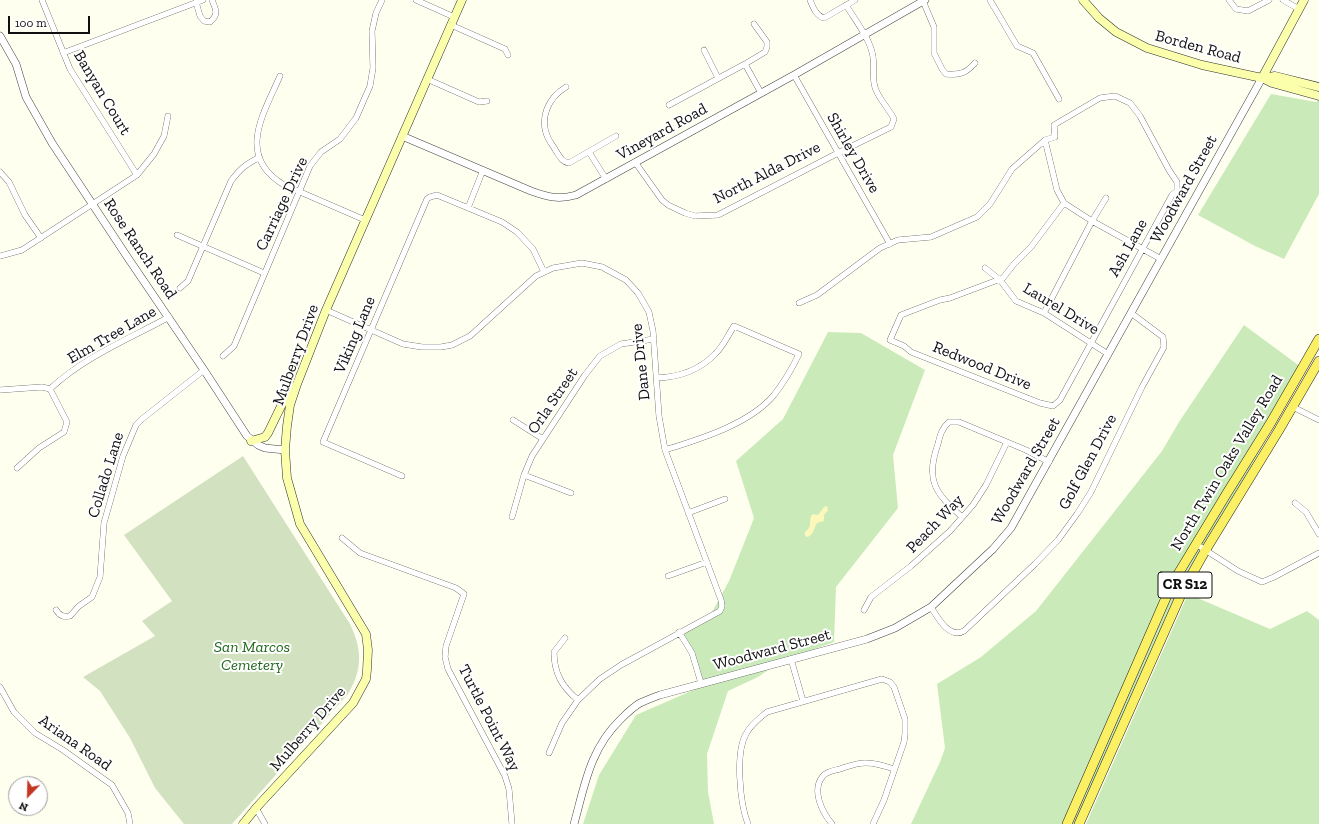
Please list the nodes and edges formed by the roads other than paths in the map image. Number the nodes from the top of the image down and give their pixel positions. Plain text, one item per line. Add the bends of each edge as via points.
1 (42, 0) edge
2 (212, 0) edge
3 (382, 0) edge
4 (416, 0) edge
5 (462, 0) edge
6 (810, 0) edge
7 (855, 0) edge
8 (990, 0) edge
9 (1083, 0) edge
10 (1229, 0) edge
11 (1269, 0) edge
12 (1282, 0) edge
13 (1304, 0) edge
14 (201, 1) edge
15 (924, 1) edge
16 (846, 5) junction
17 (1299, 9) junction
18 (454, 17) junction
19 (754, 24) dead end
20 (451, 25) junction
21 (864, 35) junction
22 (0, 36) edge
23 (704, 50) dead end
24 (62, 53) junction
25 (508, 55) dead end
26 (975, 63) dead end
27 (745, 64) junction
28 (794, 75) junction
29 (280, 76) dead end
30 (718, 78) junction
31 (1262, 78) junction
32 (427, 79) junction
33 (566, 87) dead end
34 (1319, 87) edge
35 (761, 93) junction
36 (1319, 96) edge
37 (1059, 99) dead end
38 (487, 100) dead end
39 (669, 105) dead end
40 (168, 116) dead end
41 (402, 136) junction
42 (616, 136) dead end
43 (1045, 140) junction
44 (590, 152) junction
45 (838, 153) junction
46 (258, 158) junction
47 (636, 162) junction
48 (483, 170) junction
49 (0, 172) edge
50 (137, 175) junction
51 (606, 179) junction
52 (299, 192) junction
53 (1106, 198) dead end
54 (1064, 203) junction
55 (93, 204) junction
56 (468, 208) junction
57 (365, 220) junction
58 (1092, 221) junction
59 (177, 235) dead end
60 (41, 238) junction
61 (890, 244) junction
62 (203, 246) junction
63 (1142, 248) junction
64 (0, 256) edge
65 (1161, 260) junction
66 (984, 268) dead end
67 (264, 272) junction
68 (544, 272) junction
69 (1000, 280) junction
70 (180, 288) dead end
71 (799, 303) dead end
72 (326, 310) junction
73 (1044, 313) junction
74 (1131, 313) junction
75 (169, 317) junction
76 (371, 330) junction
77 (654, 339) junction
78 (1319, 339) edge
79 (1091, 343) junction
80 (1108, 354) junction
81 (223, 356) dead end
82 (1319, 361) edge
83 (204, 370) junction
84 (657, 378) junction
85 (297, 384) junction
86 (50, 389) junction
87 (0, 390) edge
88 (1053, 406) joint
89 (1293, 406) junction
90 (513, 420) dead end
91 (1319, 420) edge
92 (543, 439) junction
93 (251, 441) junction
94 (1007, 442) junction
95 (285, 450) junction
96 (666, 450) junction
97 (1049, 462) junction
98 (17, 468) dead end
99 (524, 475) junction
100 (402, 476) dead end
101 (571, 493) dead end
102 (725, 499) dead end
103 (1295, 503) dead end
104 (688, 513) junction
105 (512, 517) dead end
106 (962, 517) junction
107 (1319, 534) edge
108 (342, 538) dead end
109 (1196, 544) junction
110 (1205, 551) junction
111 (1319, 553) edge
112 (707, 562) junction
113 (668, 576) dead end
114 (931, 607) junction
115 (56, 610) dead end
116 (864, 610) dead end
117 (679, 632) junction
118 (565, 638) dead end
119 (791, 658) junction
120 (701, 683) junction
121 (0, 686) edge
122 (578, 700) junction
123 (803, 701) junction
124 (549, 753) dead end
125 (894, 769) junction
126 (1075, 806) junction
127 (256, 808) junction
128 (130, 824) edge
129 (243, 824) edge
130 (265, 824) edge
131 (512, 824) edge
132 (574, 824) edge
133 (748, 824) edge
134 (832, 824) edge
135 (874, 824) edge
136 (1067, 824) edge
137 (1073, 824) edge
138 (1079, 824) edge

1 - 24 street, Banyan Court
2 - 14 street via 216,12 215,18 210,22 204,21 200,16
3 - 52 street, Carriage Drive via 372,31 373,68 370,86 356,118 340,138 321,152 310,166
4 - 18 street
5 - 18 main road, Mulberry Drive
6 - 16 street via 822,18
7 - 16 street
8 - 37 street via 1017,46 1033,53
9 - 31 main road, Borden Road via 1116,32 1147,48 1202,65
10 - 11 street via 1236,9 1248,11
12 - 17 street
13 - 17 main road, Woodward Street
14 - 24 street
15 - 21 street, Vineyard Road
15 - 26 street via 934,27 934,53 946,74 957,75 968,71
16 - 21 street
17 - 31 main road, Woodward Street
18 - 20 main road, Mulberry Drive
19 - 27 street via 767,42 767,48 765,52
20 - 25 street via 505,49
20 - 32 main road, Mulberry Drive
21 - 28 street, Vineyard Road
21 - 45 street, North Alda Drive via 874,58 873,82 876,92 894,119 891,127
22 - 55 street, Rose Ranch Road via 16,64 26,97 52,143
23 - 30 street
24 - 50 street, Banyan Court
27 - 30 street
27 - 35 street
28 - 35 street, Vineyard Road
28 - 45 street, Shirley Drive
29 - 46 street via 260,122 256,144
30 - 39 street
31 - 34 main road via 1275,76
31 - 36 main road, Borden Road
31 - 65 street, Woodward Street
32 - 38 street via 479,102
32 - 41 main road, Mulberry Drive
33 - 44 street via 549,103 544,120 548,137 562,160 569,163
35 - 47 street, Vineyard Road
40 - 50 street via 164,136 154,154
41 - 48 street, Vineyard Road
41 - 57 main road, Mulberry Drive
42 - 44 street
43 - 54 street via 1057,190
43 - 61 street via 1012,169 990,204 977,217 931,237 898,240
43 - 63 street, Ash Lane via 1055,137 1054,124 1100,98 1115,96 1130,103 1177,182 1177,191 1172,195
44 - 51 street
45 - 47 street, North Alda Drive via 718,214 695,216 662,200
45 - 61 street, Shirley Drive
46 - 52 street via 274,179
46 - 62 street via 244,165 231,182
47 - 51 street, Vineyard Road
48 - 51 street, Vineyard Road via 531,191 556,198 576,195
48 - 56 street
49 - 60 street via 9,182 25,215
50 - 55 street
52 - 57 street
52 - 67 street, Carriage Drive
53 - 58 street
54 - 58 street
54 - 69 street via 1031,247
55 - 60 street
55 - 75 street, Rose Ranch Road
56 - 68 street, Viking Lane via 502,222 517,232 533,249
56 - 76 street, Viking Lane via 437,195 428,199
57 - 72 main road, Mulberry Drive
58 - 63 street
58 - 73 street
59 - 62 street
60 - 64 street via 22,250
61 - 71 street via 880,248 817,295
62 - 67 street
62 - 70 street via 188,281
63 - 65 street
63 - 79 street, Ash Lane
65 - 74 street, Woodward Street
66 - 69 street, Laurel Drive
67 - 81 street, Carriage Drive via 234,346
68 - 76 street, Dane Drive via 536,276 470,336 452,345 422,348 404,344
68 - 77 street, Dane Drive via 582,263 602,267 626,280 638,293 649,312
69 - 73 street, Laurel Drive via 1016,301
69 - 88 street, Redwood Drive via 901,315 890,340 911,352
72 - 76 street, Dane Drive
72 - 85 main road, Mulberry Drive
73 - 79 street, Laurel Drive
74 - 80 street, Woodward Street
74 - 114 street, Golf Glen Drive via 1163,337 1164,347 1091,492 1077,514 1058,540 1035,564 961,633 953,633 947,629
75 - 83 street, Rose Ranch Road
75 - 86 street, Elm Tree Lane via 105,350
76 - 100 street, Viking Lane via 323,442
77 - 84 street, Dane Drive
77 - 92 street, Orla Street via 621,344 600,356
78 - 109 main road, North Twin Oaks Valley Road / CR S12
79 - 80 street, Laurel Drive
79 - 88 street, Ash Lane via 1060,400
80 - 97 street, Woodward Street
82 - 89 main road, North Twin Oaks Valley Road / CR S12
83 - 93 street, Rose Ranch Road
83 - 115 street, Collado Lane via 136,425 123,456 104,523 100,577 92,597 70,616 63,617
84 - 96 street, Dane Drive via 659,416
84 - 96 street via 686,374 699,368 716,354 734,326 799,354 788,377 759,409 707,436
85 - 93 main road via 285,398 265,437
85 - 95 main road, Mulberry Drive via 290,405
86 - 87 street via 42,387
86 - 98 street via 67,422 64,432 39,448
89 - 91 street
89 - 110 main road, North Twin Oaks Valley Road / CR S12
90 - 92 street
92 - 99 street, Orla Street
93 - 95 street via 265,448
94 - 97 street
94 - 106 street, Peach Way via 986,485
94 - 106 street via 959,422 949,422 943,427 933,458 932,476 935,488
95 - 127 main road, Mulberry Drive via 287,478 300,524 366,634 368,670 353,703
96 - 104 street, Dane Drive
97 - 114 street, Woodward Street via 1011,528 993,549
99 - 101 street
99 - 105 street, Orla Street
102 - 104 street
103 - 107 street via 1306,512
104 - 112 street, Dane Drive
106 - 116 street, Peach Way via 911,566 871,597
108 - 131 street, Turtle Point Way via 360,553 456,588 464,594 446,646 445,657 448,669 505,776 509,789
109 - 110 street
109 - 126 main road, North Twin Oaks Valley Road / CR S12 via 1172,584
110 - 111 street via 1262,582
110 - 138 main road, North Twin Oaks Valley Road / CR S12 via 1183,590
112 - 113 street
112 - 117 street, Dane Drive via 722,606 720,611
114 - 119 street, Woodward Street via 895,628 867,639
117 - 120 street via 692,653
117 - 122 street, Dane Drive via 600,679
118 - 122 street via 554,652 556,670 568,692
119 - 120 street, Woodward Street
119 - 123 street
120 - 132 street, Woodward Street via 660,694 641,703 631,709 611,729 591,763
121 - 128 street, Ariana Road via 14,712 35,733 112,785 128,813
122 - 124 street, Dane Drive via 562,724
123 - 125 street via 882,679 890,682 905,719 904,742
123 - 133 street via 767,712 752,724 745,735 739,754 742,804
125 - 134 street via 867,763 852,764 824,774 819,782 818,796
125 - 135 street
126 - 136 main road, North Twin Oaks Valley Road / CR S12
126 - 137 main road
127 - 129 main road, Mulberry Drive
127 - 130 street

